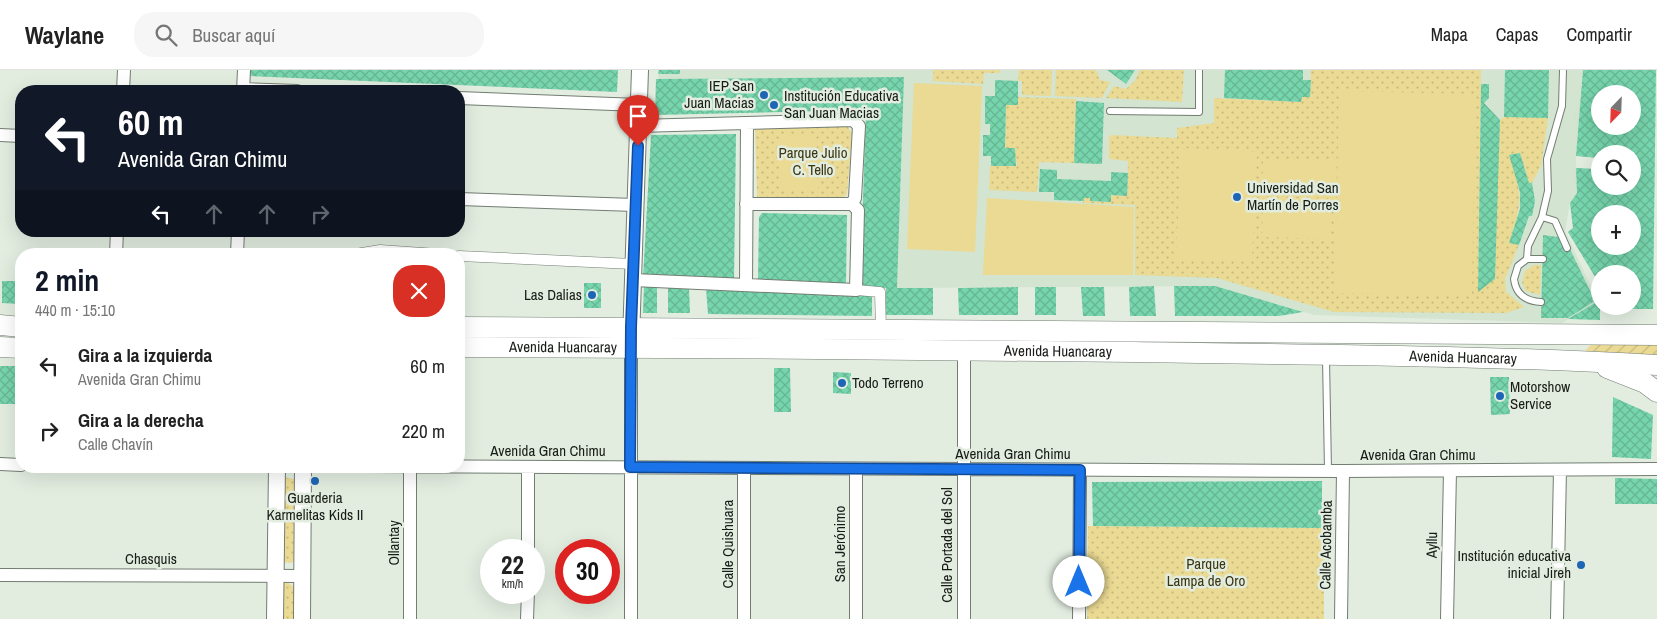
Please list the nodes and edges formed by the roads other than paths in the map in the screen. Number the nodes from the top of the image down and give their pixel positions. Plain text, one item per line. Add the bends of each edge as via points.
1 (124, 70) edge
2 (244, 70) edge
3 (640, 70) edge
4 (1199, 70) edge
5 (1563, 70) edge
6 (123, 85) edge
7 (243, 85) edge
8 (465, 98) edge
9 (639, 105) junction
10 (1110, 111) dead end
11 (747, 123) junction
12 (638, 126) junction
13 (0, 135) edge
14 (15, 136) edge
15 (465, 199) edge
16 (746, 204) junction
17 (852, 204) junction
18 (636, 205) junction
19 (1542, 217) junction
20 (1567, 248) dead end
21 (465, 257) edge
22 (1527, 259) junction
23 (1543, 259) dead end
24 (633, 272) junction
25 (746, 285) junction
26 (856, 290) junction
27 (1541, 302) dead end
28 (0, 325) edge
29 (15, 326) edge
30 (465, 327) edge
31 (631, 327) junction
32 (881, 329) junction
33 (1657, 335) edge
34 (0, 347) edge
35 (465, 347) edge
36 (631, 347) junction
37 (15, 348) edge
38 (964, 350) junction
39 (1326, 355) junction
40 (1591, 362) junction
41 (1657, 365) edge
42 (1657, 392) edge
43 (0, 464) edge
44 (15, 465) edge
45 (465, 466) edge
46 (528, 467) junction
47 (630, 467) junction
48 (744, 468) junction
49 (1657, 468) edge
50 (856, 469) junction
51 (963, 470) junction
52 (1080, 470) junction
53 (1560, 470) junction
54 (1328, 471) junction
55 (1450, 471) junction
56 (1343, 472) junction
57 (276, 473) edge
58 (303, 473) edge
59 (410, 473) edge
60 (528, 539) edge
61 (0, 575) edge
62 (276, 575) junction
63 (303, 576) junction
64 (528, 604) edge
65 (275, 619) edge
66 (302, 619) edge
67 (410, 619) edge
68 (528, 619) edge
69 (631, 619) edge
70 (744, 619) edge
71 (856, 619) edge
72 (964, 619) edge
73 (1078, 619) edge
74 (1341, 619) edge
75 (1447, 619) edge
76 (1557, 619) edge

1 - 6 street
2 - 7 street
3 - 9 street
4 - 10 lane via 1199,112
5 - 19 lane via 1562,106 1549,146 1548,191
8 - 9 street
9 - 12 street
11 - 12 street
11 - 16 street
11 - 17 street via 857,122 855,198
12 - 18 street
13 - 14 street
15 - 18 street
16 - 17 street
16 - 25 street
17 - 26 street via 858,210
18 - 24 street
19 - 20 lane via 1555,221
19 - 22 lane via 1528,246
21 - 24 street
22 - 23 lane
22 - 27 lane via 1518,266 1514,284 1524,298
24 - 25 street
24 - 31 street
25 - 26 street
26 - 32 street via 880,292
28 - 29 main road
30 - 31 main road, Avenida Huancaray
31 - 32 main road, Avenida Huancaray
31 - 36 street
32 - 33 main road, Avenida Huancaray
34 - 37 main road
35 - 36 main road, Avenida Huancaray
36 - 38 main road, Avenida Huancaray
36 - 47 street
38 - 39 main road, Avenida Huancaray
38 - 51 street, Calle Portada del Sol
39 - 40 main road, Avenida Huancaray
39 - 54 lane
40 - 41 main road, Avenida Huancaray
40 - 42 main road via 1645,383
43 - 44 street
45 - 46 street, Avenida Gran Chimu
46 - 47 street, Avenida Gran Chimu
46 - 60 street
47 - 48 street, Avenida Gran Chimu
47 - 69 street
48 - 50 street, Avenida Gran Chimu
48 - 70 street, Calle Quishuara
49 - 53 street, Avenida Gran Chimu
50 - 51 street, Avenida Gran Chimu
50 - 71 street, San Jerónimo
51 - 52 street, Avenida Gran Chimu
51 - 72 street, Calle Portada del Sol
52 - 54 street, Avenida Gran Chimu
52 - 73 street
53 - 55 street, Avenida Gran Chimu
53 - 76 street
54 - 56 street, Avenida Gran Chimu
55 - 56 street, Avenida Gran Chimu
55 - 75 street, Ayllu
56 - 74 street, Calle Acobamba
57 - 62 street
58 - 63 street
59 - 67 street, Ollantay
61 - 62 street, Chasquis
62 - 63 street, Chasquis
62 - 65 street
63 - 66 street
64 - 68 street

